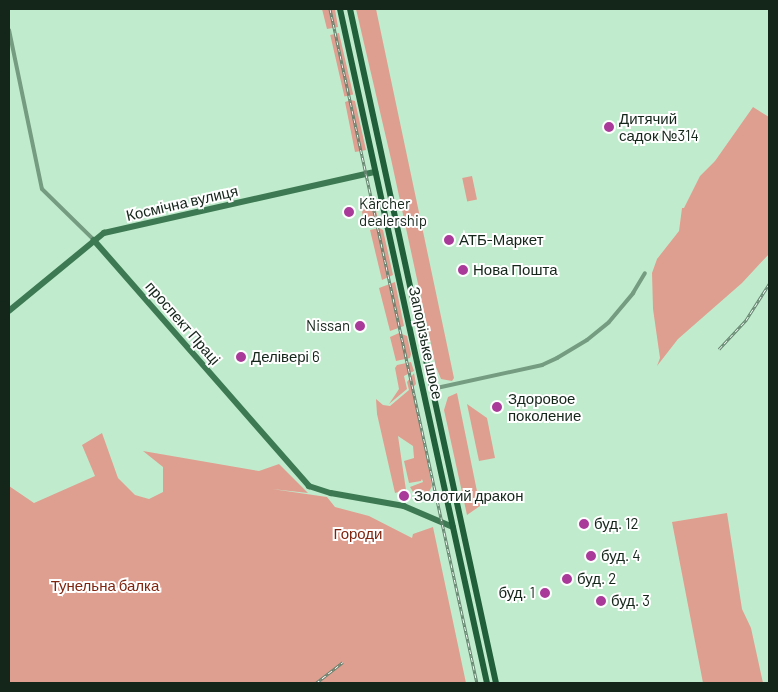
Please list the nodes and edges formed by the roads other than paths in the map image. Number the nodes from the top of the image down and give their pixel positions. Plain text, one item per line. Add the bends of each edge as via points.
1 (340, 9) edge
2 (350, 9) edge
3 (9, 30) edge
4 (385, 170) junction
5 (375, 172) junction
6 (94, 240) junction
7 (645, 273) dead end
8 (9, 311) edge
9 (432, 389) junction
10 (423, 391) junction
11 (462, 524) junction
12 (452, 527) junction
13 (487, 683) edge
14 (496, 683) edge

1 - 5 main road, Запорізьке шосе
2 - 4 main road, Запорізьке шосе
3 - 6 street, проспект Праці via 42,189
4 - 5 main road, Космічна вулиця
4 - 9 main road, Запорізьке шосе
5 - 6 street, Космічна вулиця via 110,232
5 - 10 main road, Запорізьке шосе
6 - 8 street, Космічна вулиця
6 - 12 street, проспект Праці via 309,486 331,494 404,506
7 - 9 street via 609,322 560,356 542,365
9 - 10 main road
9 - 11 main road, Запорізьке шосе
10 - 12 main road, Запорізьке шосе
11 - 12 main road
11 - 14 main road, Запорізьке шосе
12 - 13 main road, Запорізьке шосе

